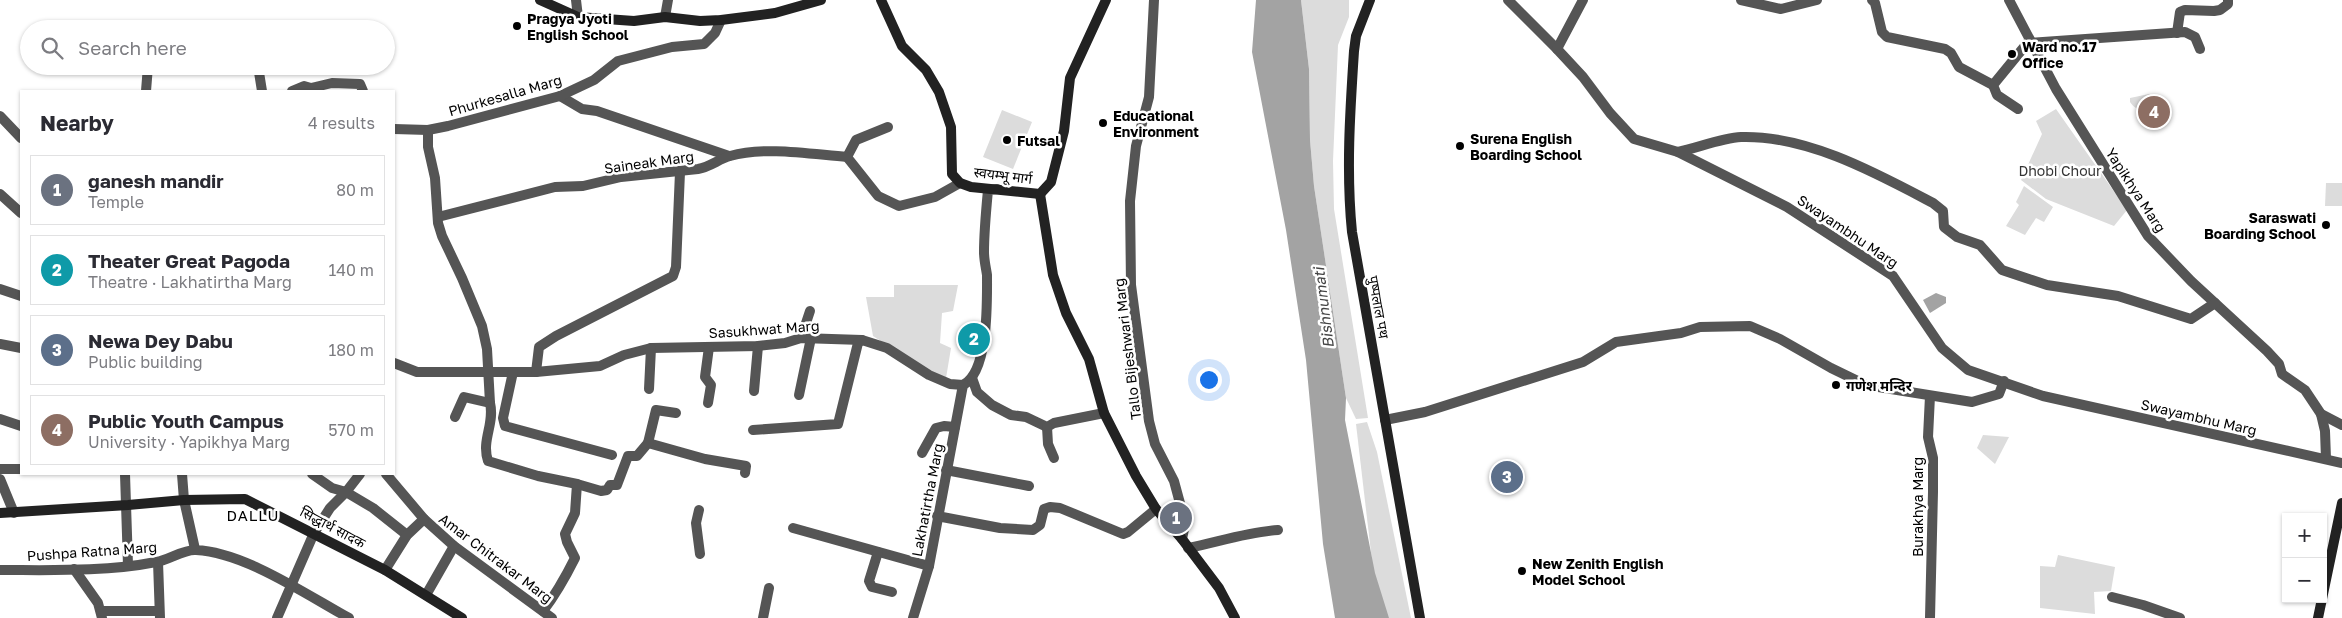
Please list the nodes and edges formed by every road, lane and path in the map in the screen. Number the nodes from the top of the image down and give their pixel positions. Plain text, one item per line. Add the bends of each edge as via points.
1 (540, 0) edge
2 (576, 0) edge
3 (668, 0) edge
4 (821, 0) edge
5 (881, 0) edge
6 (1106, 0) edge
7 (1154, 0) edge
8 (1370, 0) edge
9 (1508, 0) edge
10 (1583, 0) edge
11 (1742, 0) edge
12 (1817, 0) edge
13 (1872, 0) edge
14 (2009, 0) edge
15 (2228, 0) edge
16 (578, 17) junction
17 (665, 17) junction
18 (721, 20) junction
19 (2177, 33) junction
20 (2029, 42) junction
21 (1557, 49) junction
22 (2200, 49) dead end
23 (147, 75) edge
24 (259, 75) edge
25 (1993, 85) junction
26 (146, 90) edge
27 (262, 90) edge
28 (294, 90) edge
29 (363, 90) edge
30 (560, 96) junction
31 (2018, 109) dead end
32 (0, 116) edge
33 (888, 127) dead end
34 (395, 129) edge
35 (428, 130) junction
36 (20, 137) edge
37 (1678, 152) junction
38 (729, 156) junction
39 (847, 158) junction
40 (680, 172) junction
41 (960, 183) junction
42 (997, 189) junction
43 (0, 194) edge
44 (1040, 194) junction
45 (20, 212) edge
46 (438, 217) junction
47 (0, 290) edge
48 (20, 296) edge
49 (2214, 303) junction
50 (810, 311) dead end
51 (806, 338) junction
52 (862, 340) junction
53 (0, 344) edge
54 (758, 346) junction
55 (709, 347) junction
56 (20, 348) edge
57 (651, 348) junction
58 (395, 363) edge
59 (514, 372) junction
60 (536, 372) junction
61 (487, 373) junction
62 (972, 378) junction
63 (2004, 381) junction
64 (963, 385) junction
65 (649, 389) dead end
66 (754, 391) dead end
67 (799, 395) dead end
68 (1930, 396) junction
69 (490, 403) junction
70 (708, 403) dead end
71 (676, 413) dead end
72 (1104, 413) junction
73 (2321, 414) junction
74 (455, 417) dead end
75 (0, 419) edge
76 (1385, 420) junction
77 (2342, 425) edge
78 (20, 426) edge
79 (954, 427) junction
80 (1047, 427) junction
81 (753, 430) dead end
82 (648, 443) junction
83 (922, 453) dead end
84 (612, 455) dead end
85 (1054, 458) dead end
86 (2326, 459) junction
87 (2342, 463) edge
88 (0, 469) edge
89 (20, 469) edge
90 (946, 470) junction
91 (745, 473) dead end
92 (125, 475) edge
93 (182, 475) edge
94 (313, 475) edge
95 (359, 475) edge
96 (387, 475) edge
97 (0, 479) edge
98 (577, 484) junction
99 (1029, 486) dead end
100 (346, 492) junction
101 (184, 500) junction
102 (2342, 503) edge
103 (128, 505) junction
104 (1156, 509) junction
105 (699, 510) dead end
106 (0, 513) edge
107 (14, 513) junction
108 (937, 516) junction
109 (424, 519) junction
110 (793, 528) dead end
111 (1278, 530) dead end
112 (314, 534) junction
113 (407, 535) junction
114 (1182, 539) junction
115 (454, 546) junction
116 (1188, 548) junction
117 (195, 549) junction
118 (878, 552) junction
119 (700, 554) dead end
120 (158, 562) junction
121 (128, 565) junction
122 (929, 566) junction
123 (74, 569) junction
124 (0, 570) edge
125 (385, 570) junction
126 (291, 587) junction
127 (770, 588) dead end
128 (892, 592) dead end
129 (426, 595) junction
130 (2112, 597) dead end
131 (543, 611) junction
132 (101, 614) edge
133 (159, 614) edge
134 (277, 618) edge
135 (349, 618) edge
136 (462, 618) edge
137 (552, 618) edge
138 (763, 618) edge
139 (914, 618) edge
140 (1235, 618) edge
141 (1420, 618) edge
142 (1930, 618) edge
143 (2180, 618) edge
144 (2318, 618) edge

1 - 16 main road
2 - 16 street
3 - 17 street
4 - 18 main road via 775,12
5 - 41 main road, स्वयम्भू मार्ग via 902,46 926,70 939,92 951,127 952,174
6 - 44 main road, स्वयम्भू मार्ग via 1070,78 1064,130 1051,182
7 - 114 street, Tallo Bijeshwari Marg via 1149,97 1136,146 1130,201 1131,285 1148,421 1155,444 1174,482 1185,521
8 - 76 main road, पुष्पलाल पथ via 1356,36 1347,172 1352,232
9 - 21 street, Swayambhu Marg
10 - 21 street
11 - 12 street via 1781,9
13 - 25 street via 1882,32 1887,37 1945,49 1959,67
14 - 20 street, Yapikhya Marg
15 - 19 street via 2220,10 2180,12
16 - 17 main road via 634,22
17 - 18 main road
18 - 30 street, Phurkesalla Marg via 715,33 704,44 672,47 618,62 594,80
19 - 20 street
19 - 22 street via 2185,32 2195,37
20 - 25 street
20 - 49 street, Yapikhya Marg via 2148,236
21 - 37 street, Swayambhu Marg via 1634,139
23 - 26 street
24 - 27 street
25 - 31 street via 1997,95
28 - 29 street via 304,86 310,88 347,82 360,84
30 - 35 street, Phurkesalla Marg
30 - 38 street via 582,110 597,111
32 - 36 street
33 - 39 street via 856,140
34 - 35 street, Phurkesalla Marg
35 - 46 street
37 - 49 street via 1740,137 1795,143 1841,158 1933,203 1943,211 1944,226 1957,237 1980,246 2002,270 2046,285 2118,296 2191,319
37 - 63 street, Swayambhu Marg via 1787,207 1893,276 1942,348 1968,370
38 - 39 street, Saineak Marg via 783,151
38 - 40 street, Saineak Marg via 706,168
39 - 41 street via 878,196 900,206 935,197
40 - 46 street, Saineak Marg via 555,187
40 - 60 street via 673,276 540,347
41 - 42 main road, स्वयम्भू मार्ग
42 - 44 main road, स्वयम्भू मार्ग
42 - 62 street via 988,190 984,238 987,276 984,337
43 - 45 street
44 - 72 main road via 1053,275 1066,313 1089,359
46 - 61 street via 442,236 482,326 487,349
47 - 48 street
49 - 73 street, Yapikhya Marg via 2272,356 2282,374 2305,390
50 - 51 street
51 - 52 street, Sasukhwat Marg
51 - 54 street, Sasukhwat Marg
51 - 67 street
52 - 64 street, Sasukhwat Marg via 887,348 929,375 950,384
52 - 81 street via 858,343 848,377 838,424
53 - 56 street
54 - 55 street, Sasukhwat Marg
54 - 66 street
55 - 57 street, Sasukhwat Marg
55 - 70 street via 705,377 710,385
57 - 60 street, Sasukhwat Marg via 600,366
57 - 65 street
58 - 61 street, Sasukhwat Marg via 417,372
59 - 60 street, Sasukhwat Marg
59 - 61 street, Sasukhwat Marg
59 - 84 street via 502,418 505,426
61 - 69 street
62 - 64 street
62 - 80 street via 977,392 992,405 1011,416 1026,417
63 - 68 street via 1999,394 1972,402
63 - 86 street, Swayambhu Marg via 2043,396
64 - 79 street, Lakhatirtha Marg
68 - 76 street via 1866,386 1750,326 1700,328 1616,342 1583,362 1424,412
68 - 142 street, Burakhya Marg via 1928,437 1933,475
69 - 74 street via 464,397
69 - 98 street via 492,413 484,449 488,461
71 - 82 street via 656,410
72 - 80 street
72 - 104 main road
73 - 77 street, Yapikhya Marg
73 - 86 street
75 - 78 street
76 - 141 main road, पुष्पलाल पथ
79 - 83 street via 936,428
79 - 90 street, Lakhatirtha Marg
80 - 85 street via 1048,444
82 - 91 street via 705,459 746,466
82 - 98 street via 637,456 628,456 617,485 605,491
86 - 87 street, Swayambhu Marg
88 - 89 street
90 - 99 street
90 - 108 street, Lakhatirtha Marg
92 - 103 street
93 - 101 street
94 - 100 street via 332,488
95 - 100 street
96 - 109 street, Amar Chitrakar Marg
97 - 107 street
98 - 131 street via 575,513 565,534 576,558
100 - 112 street via 330,508
100 - 113 street
101 - 103 main road, सिद्धार्थ सादक
101 - 112 main road, सिद्धार्थ सादक via 245,499
101 - 117 street
102 - 144 main road
103 - 107 main road, सिद्धार्थ सादक
103 - 121 street
104 - 108 street via 1123,534 1060,508 1050,507 1044,509 1040,525 1032,530 1000,528
104 - 114 main road
105 - 119 street via 696,523
106 - 107 main road, सिद्धार्थ सादक
108 - 122 street, Lakhatirtha Marg
109 - 113 street
109 - 115 street, Amar Chitrakar Marg
110 - 118 street
111 - 116 street via 1255,531
112 - 125 main road, सिद्धार्थ सादक
112 - 126 street
113 - 125 street
114 - 116 main road
115 - 129 street
115 - 131 street, Amar Chitrakar Marg
116 - 140 main road via 1219,588
117 - 120 street, Pushpa Ratna Marg
117 - 126 street via 255,567
118 - 122 street
118 - 128 street via 869,581 872,587
120 - 121 street, Pushpa Ratna Marg
120 - 133 street
121 - 123 street, Pushpa Ratna Marg
122 - 139 street, Lakhatirtha Marg
123 - 124 street, Pushpa Ratna Marg
123 - 132 street via 98,602
125 - 129 main road, सिद्धार्थ सादक
126 - 134 street
126 - 135 street
127 - 138 street
129 - 136 main road, सिद्धार्थ सादक
130 - 143 street
131 - 137 street, Amar Chitrakar Marg
132 - 133 street

